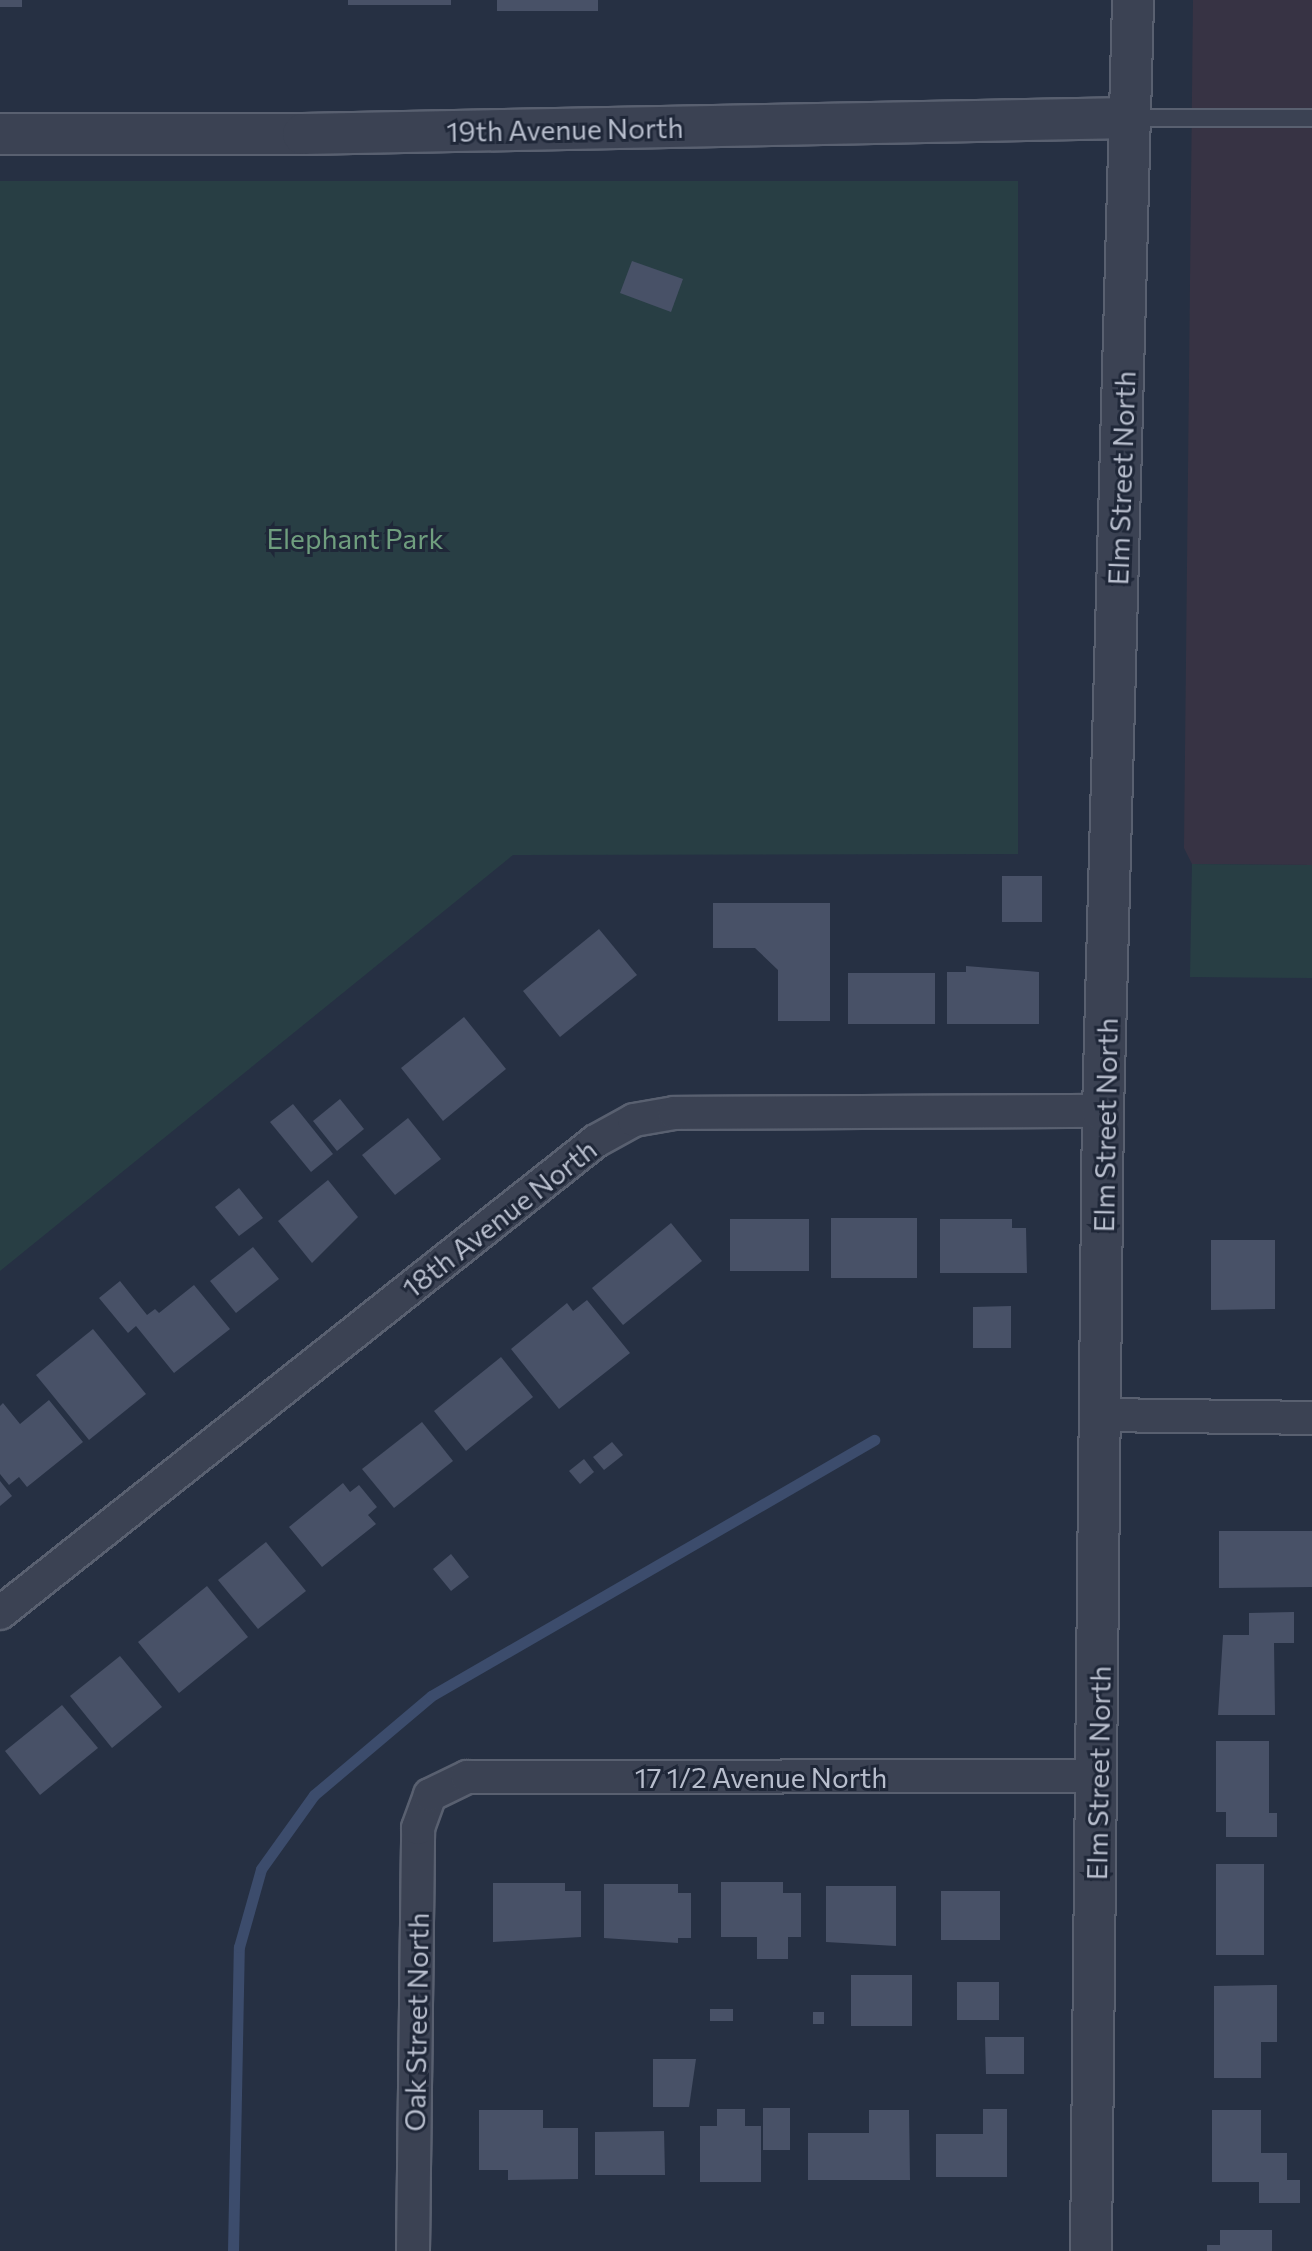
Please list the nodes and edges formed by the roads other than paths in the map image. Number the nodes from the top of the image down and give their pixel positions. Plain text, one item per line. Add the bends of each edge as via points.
1 (1133, 0) edge
2 (1130, 118) junction
3 (1312, 118) edge
4 (0, 134) edge
5 (1103, 1111) junction
6 (1101, 1415) junction
7 (1312, 1418) edge
8 (0, 1613) edge
9 (1097, 1776) junction
10 (430, 1795) joint
11 (413, 2251) edge
12 (1091, 2251) edge

1 - 2 street, Elm Street North
2 - 3 lane
2 - 4 street, 19th Avenue North via 303,134
2 - 5 street, Elm Street North
5 - 6 street, Elm Street North
5 - 8 street, 18th Avenue North via 674,1113 634,1120 596,1141
6 - 7 street
6 - 9 street, Elm Street North
9 - 10 street, 17 1/2 Avenue North via 467,1777
9 - 12 street, Elm Street North
10 - 11 street, Oak Street North via 418,1828

